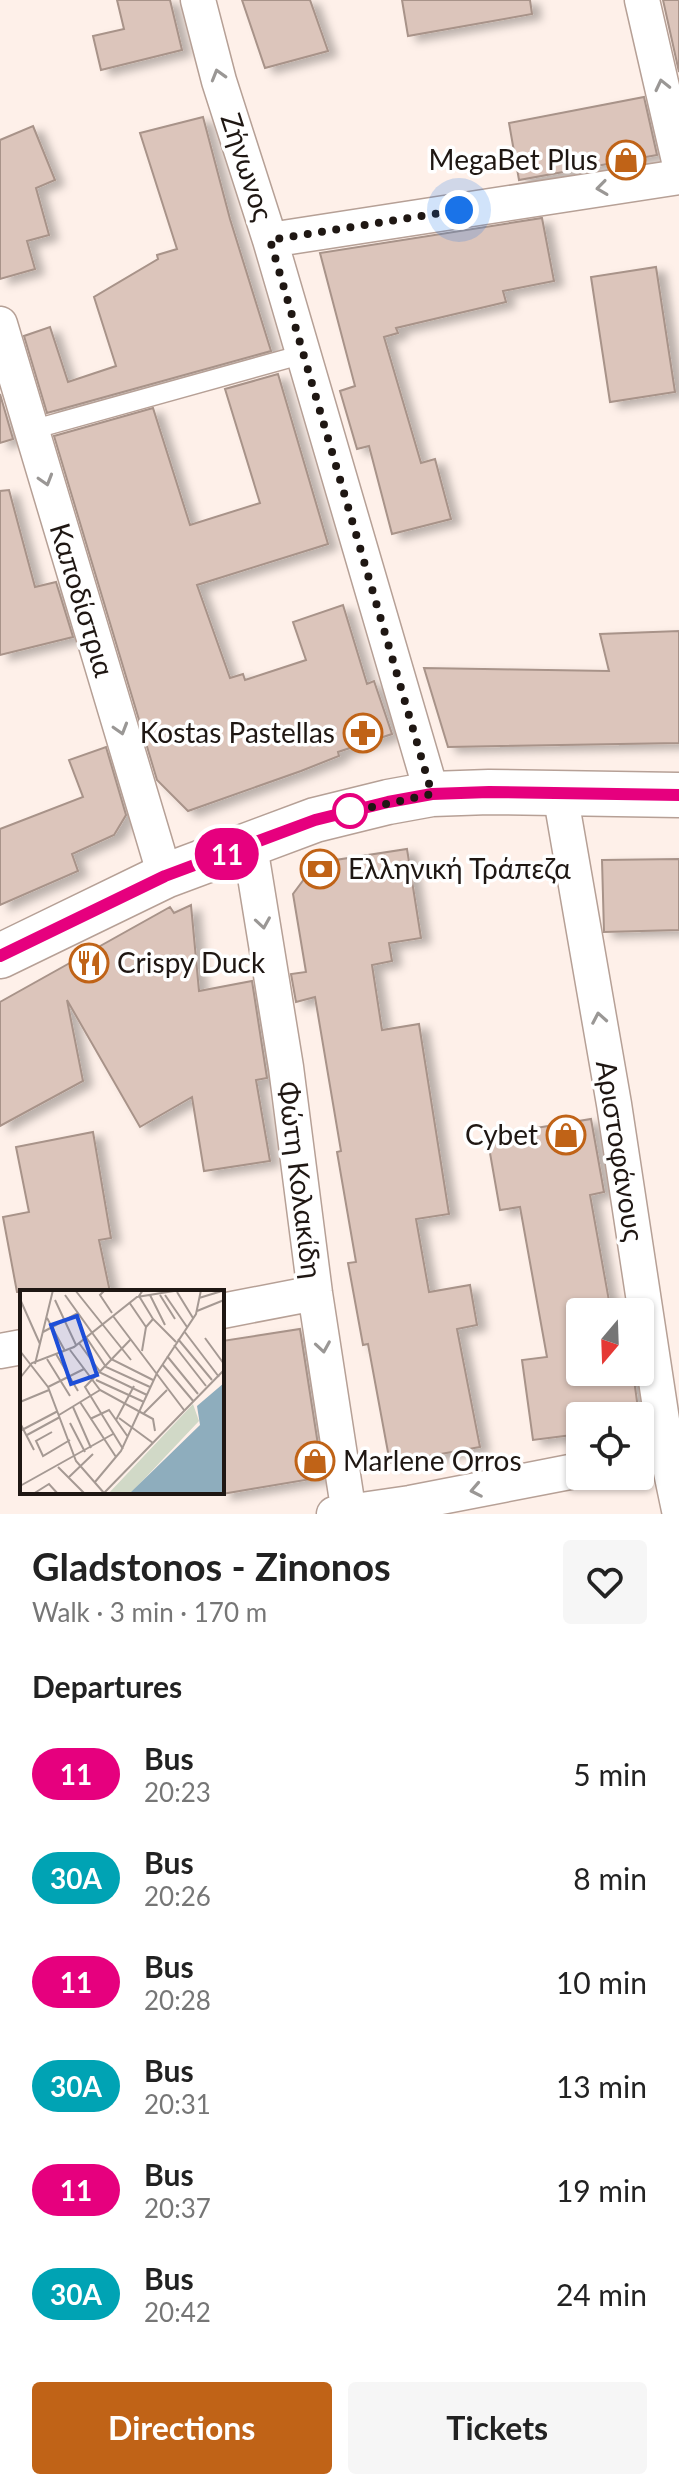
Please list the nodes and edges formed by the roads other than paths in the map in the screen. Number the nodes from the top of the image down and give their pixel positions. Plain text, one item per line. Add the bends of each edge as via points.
1 (198, 0) edge
2 (642, 0) edge
3 (679, 161) edge
4 (679, 177) edge
5 (270, 240) junction
6 (0, 324) edge
7 (304, 354) junction
8 (31, 430) junction
9 (560, 793) junction
10 (432, 794) junction
11 (679, 795) edge
12 (250, 846) junction
13 (165, 876) junction
14 (0, 956) edge
15 (315, 1293) junction
16 (224, 1311) edge
17 (20, 1347) edge
18 (0, 1351) edge
19 (662, 1454) edge
20 (566, 1473) edge
21 (679, 1510) edge
22 (344, 1513) edge

5 -> 1 street, Ζήνωνος
3 -> 2 street
4 -> 5 street
5 - 7 street, Ζήνωνος
6 - 8 street, Καποδίστρια
7 - 8 lane
7 - 10 street, Ζήνωνος
8 -> 13 street, Καποδίστρια
9 - 10 main road
9 - 11 main road
19 -> 9 street, Αριστοφάνους via 614,1104
10 - 12 main road via 315,820
12 - 13 main road
12 -> 15 street, Φώτη Κολακίδη
13 - 14 main road
15 - 16 street
15 -> 22 street, Φώτη Κολακίδη
17 - 18 street
19 - 21 street, Αριστοφάνους
20 -> 22 street

